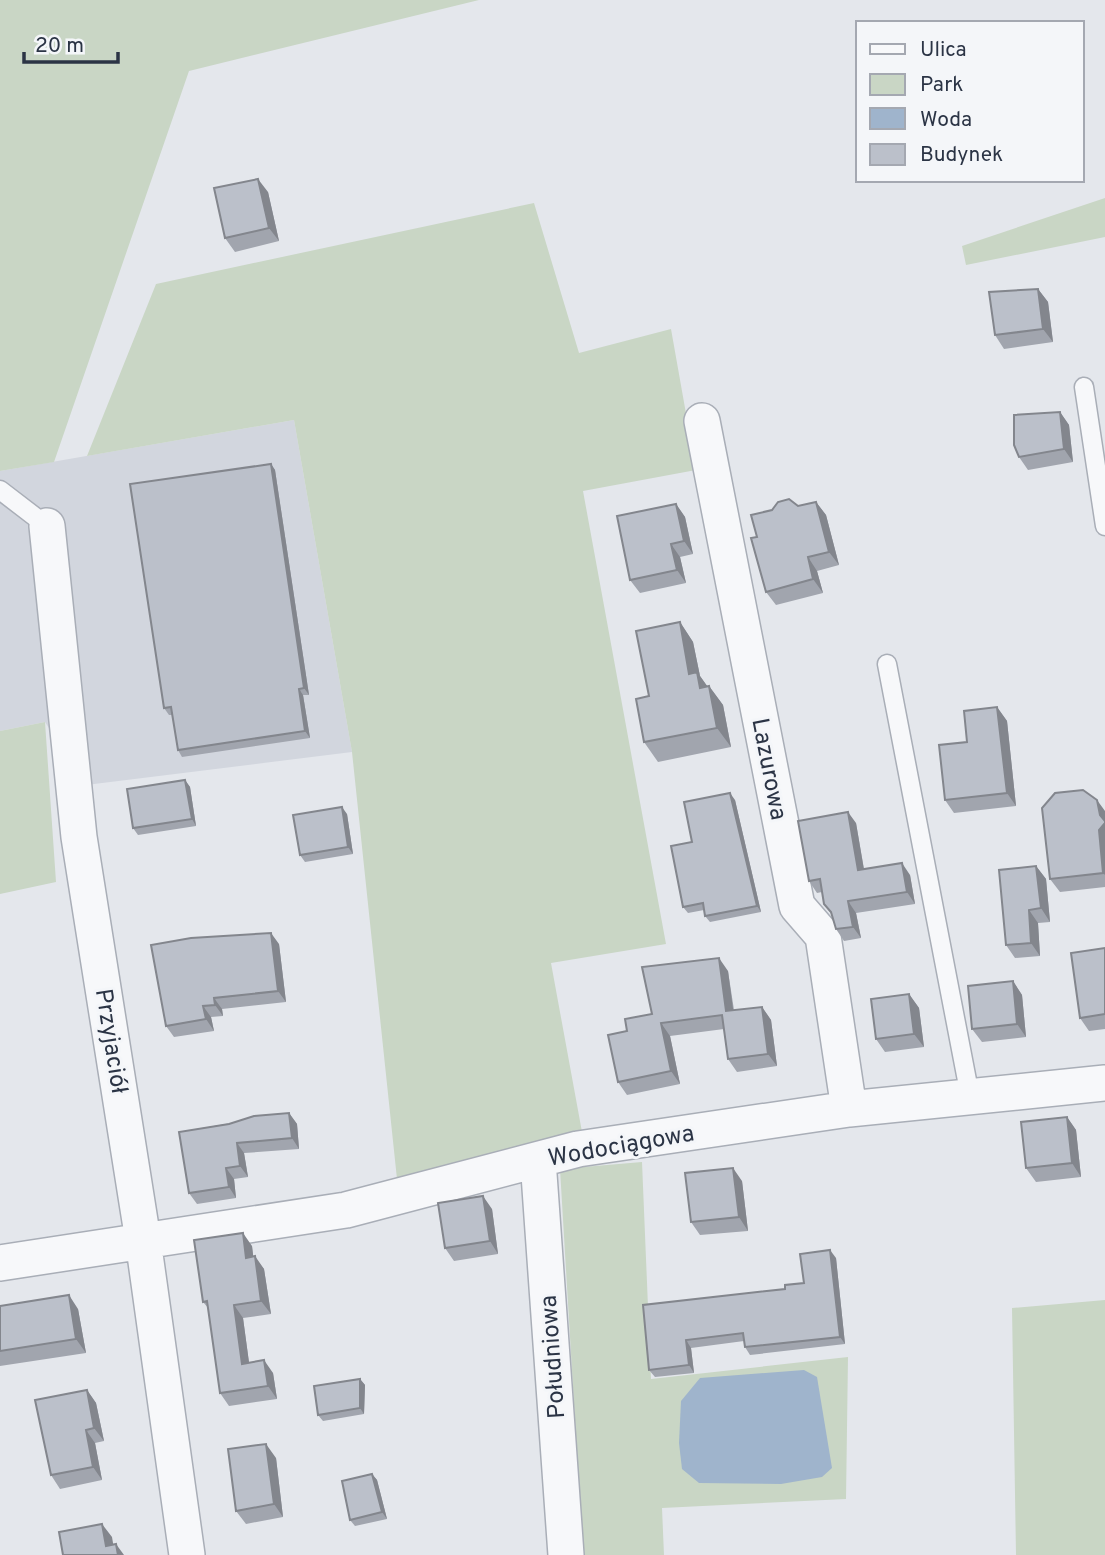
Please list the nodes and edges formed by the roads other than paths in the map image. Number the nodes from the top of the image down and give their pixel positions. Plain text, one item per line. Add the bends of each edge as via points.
1 (1084, 387) dead end
2 (702, 421) dead end
3 (0, 490) edge
4 (47, 526) joint
5 (1105, 526) edge
6 (887, 664) dead end
7 (1105, 1083) edge
8 (970, 1096) junction
9 (849, 1109) junction
10 (538, 1160) junction
11 (143, 1240) junction
12 (0, 1263) edge
13 (187, 1555) edge
14 (566, 1555) edge

1 - 5 lane
2 - 9 street, Lazurowa via 797,906 823,936
3 - 4 lane
4 - 11 street, Przyjaciół via 79,837
6 - 8 lane
7 - 8 street, Wodociągowa
8 - 9 street, Wodociągowa
9 - 10 street, Wodociągowa via 578,1149
10 - 11 street, Wodociągowa via 346,1210
10 - 14 street, Południowa
11 - 12 street, Wodociągowa
11 - 13 street, Przyjaciół

